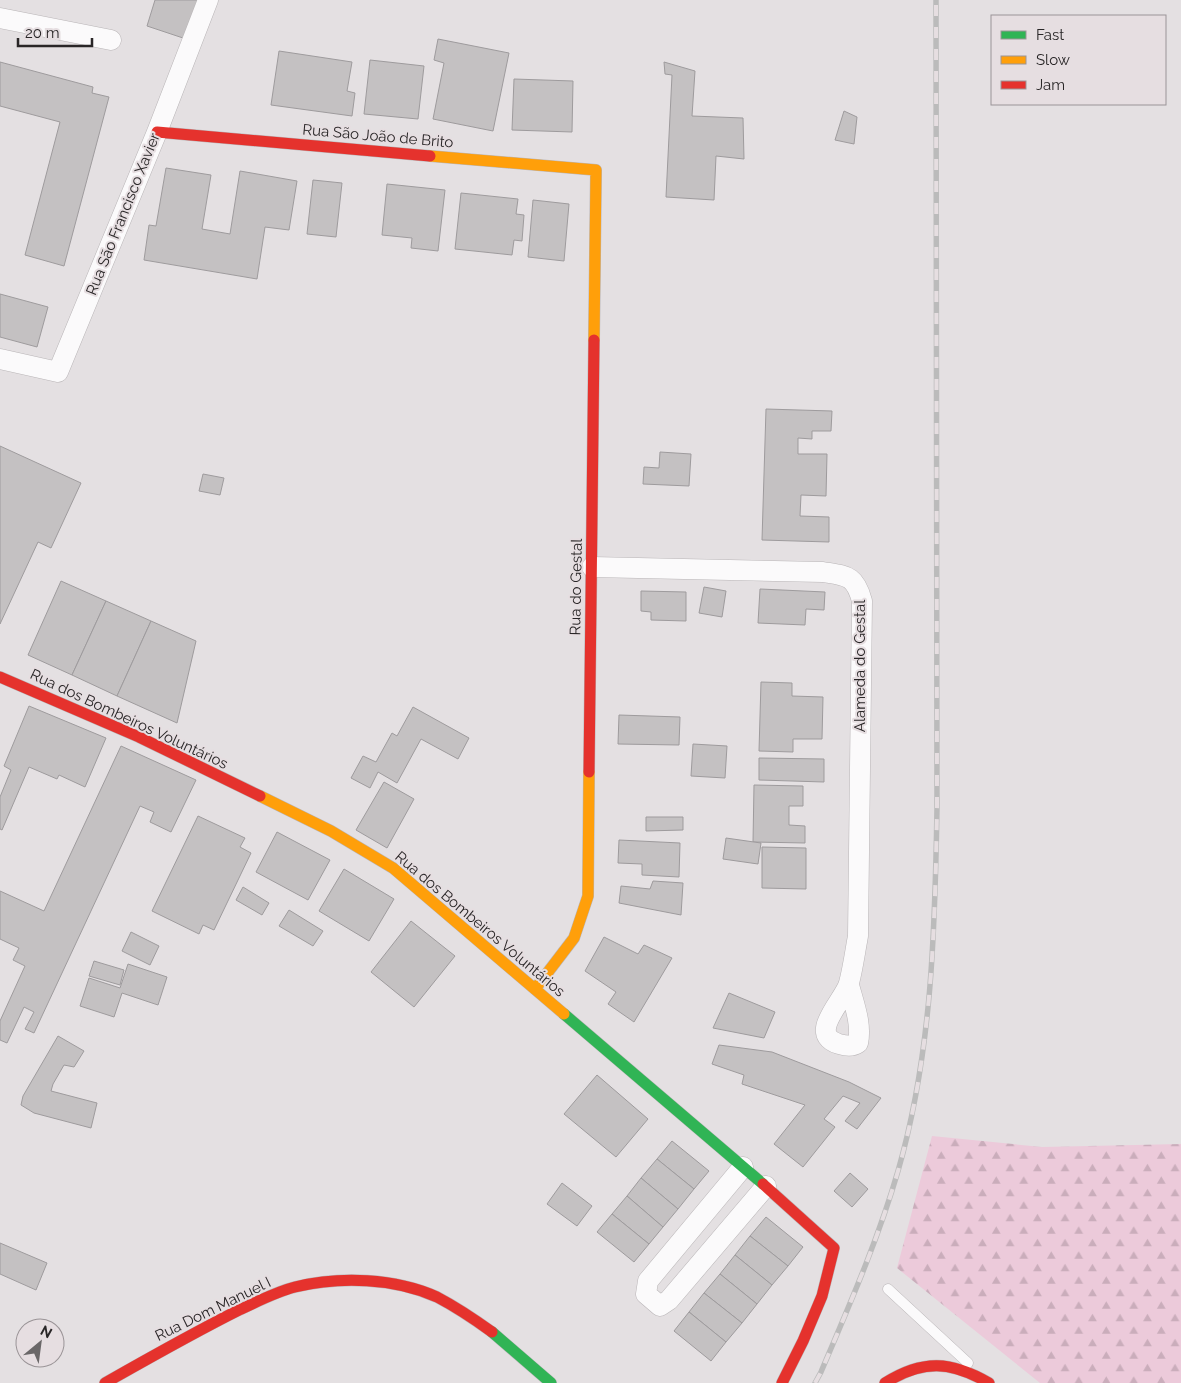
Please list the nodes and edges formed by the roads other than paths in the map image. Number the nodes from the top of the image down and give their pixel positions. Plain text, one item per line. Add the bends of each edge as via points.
1 (208, 0) edge
2 (0, 18) edge
3 (112, 40) dead end
4 (157, 132) junction
5 (596, 170) joint
6 (0, 359) edge
7 (592, 567) junction
8 (0, 677) edge
9 (849, 985) dead end
10 (535, 989) junction
11 (743, 1167) junction
12 (766, 1186) junction
13 (888, 1289) dead end
14 (105, 1383) edge
15 (551, 1383) edge
16 (782, 1383) edge
17 (885, 1383) edge
18 (988, 1383) edge

1 - 4 street, Rua São Francisco Xavier
2 - 3 street
4 - 5 street, Rua São João de Brito
4 - 6 street, Rua São Francisco Xavier via 58,372
5 - 7 street, Rua do Gestal
7 - 9 street, Alameda do Gestal via 823,572 846,576 858,586 862,601 858,936
7 - 10 street, Rua do Gestal via 588,896 574,938
8 - 10 street, Rua dos Bombeiros Voluntários via 139,737 346,840 393,868
10 - 11 street, Rua dos Bombeiros Voluntários
11 - 12 street, Rua dos Bombeiros Voluntários
11 - 12 street via 648,1281 646,1294 660,1306 669,1300
12 - 16 street, Rua dos Bombeiros Voluntários via 834,1248 822,1296
13 - 18 lane
14 - 15 street, Rua Dom Manuel I via 221,1318 270,1296 295,1287 358,1280 410,1288 455,1307
17 - 18 street via 913,1367 933,1365 964,1369

